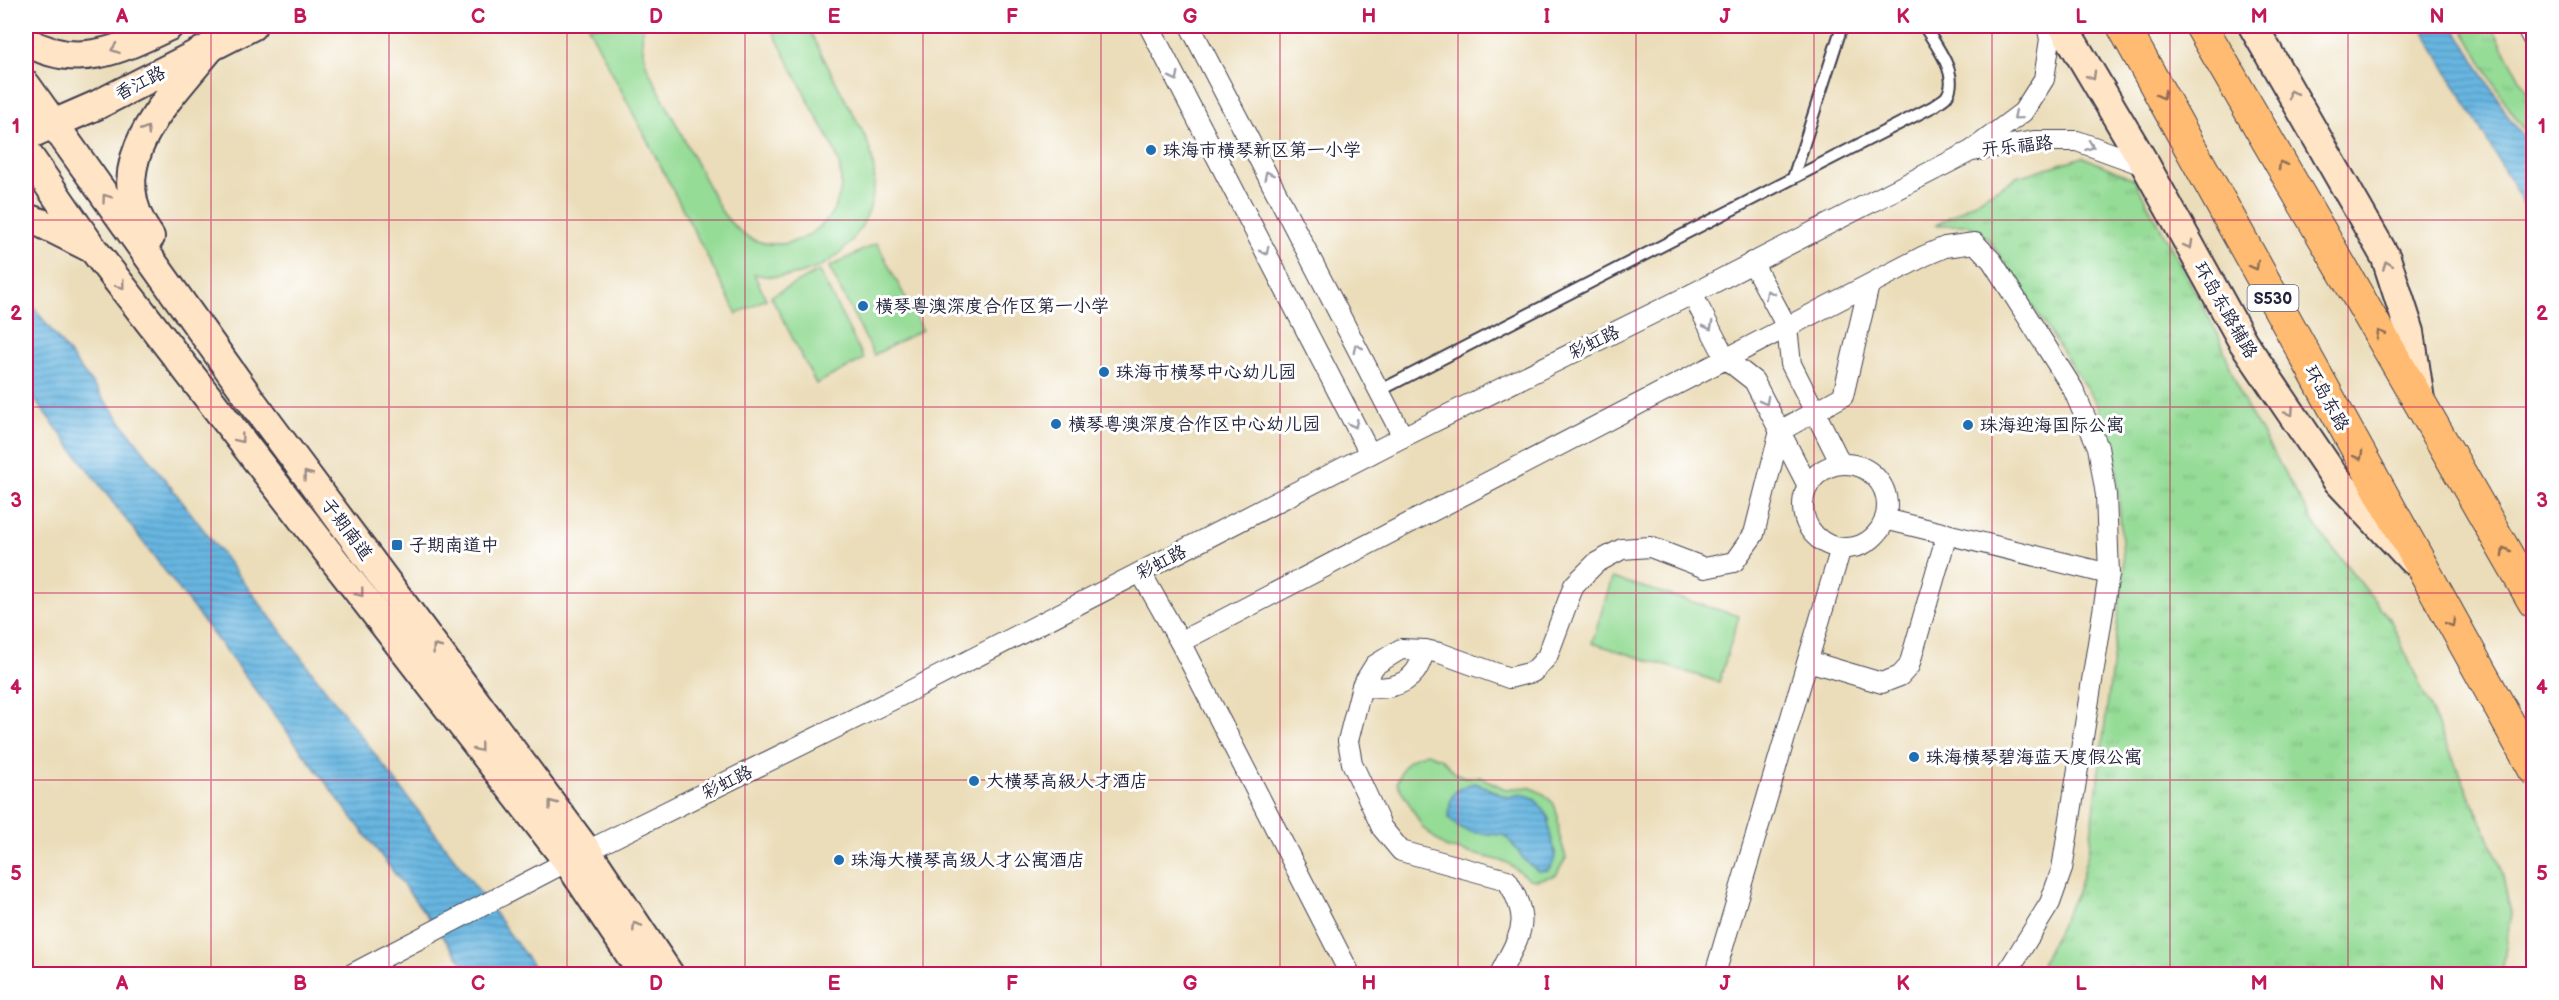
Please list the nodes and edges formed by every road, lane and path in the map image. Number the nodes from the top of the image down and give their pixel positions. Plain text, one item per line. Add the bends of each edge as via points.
1 (169, 26) edge
2 (252, 26) edge
3 (1149, 26) edge
4 (1190, 26) edge
5 (1842, 26) edge
6 (1924, 26) edge
7 (2047, 26) edge
8 (2063, 26) edge
9 (2123, 26) edge
10 (2200, 26) edge
11 (2253, 26) edge
12 (2526, 26) edge
13 (26, 41) edge
14 (2534, 41) edge
15 (211, 47) junction
16 (26, 85) edge
17 (53, 124) junction
18 (26, 136) edge
19 (1971, 151) junction
20 (26, 152) edge
21 (2146, 166) junction
22 (1793, 178) junction
23 (26, 218) edge
24 (93, 249) junction
25 (1752, 262) junction
26 (1869, 285) junction
27 (1692, 294) junction
28 (1787, 327) junction
29 (1726, 359) junction
30 (1379, 391) junction
31 (253, 403) junction
32 (2420, 403) junction
33 (1816, 413) junction
34 (1780, 431) junction
35 (1403, 437) junction
36 (1370, 454) junction
37 (1841, 464) junction
38 (1808, 486) junction
39 (1886, 519) junction
40 (1947, 534) junction
41 (1841, 548) junction
42 (2422, 571) junction
43 (1141, 573) junction
44 (2109, 574) junction
45 (2534, 602) edge
46 (1180, 642) junction
47 (1425, 650) junction
48 (1808, 661) junction
49 (1362, 686) junction
50 (2525, 747) edge
51 (2534, 787) edge
52 (578, 856) junction
53 (352, 975) edge
54 (643, 975) edge
55 (669, 975) edge
56 (1350, 975) edge
57 (1500, 975) edge
58 (1715, 975) edge
59 (2006, 975) edge

1 -> 13 street via 105,53 89,55 57,54
2 - 15 street, 香江路
3 -> 36 street
30 -> 4 street
5 - 22 lane
6 - 22 lane via 1949,70 1951,84 1946,97
7 -> 19 street, 开乐福路 via 2050,39 2043,79 2023,112
8 -> 21 street, 环岛东路辅路
9 -> 42 main road, 环岛东路 / S530
32 -> 10 main road
32 -> 11 street via 2410,332 2386,258
12 - 14 street
15 - 17 street, 香江路
31 -> 15 street via 232,349 144,228 132,188 138,146 147,127
16 - 17 street, 子期南道
17 - 18 street, 香江路
31 -> 17 street, 子期南道
19 -> 21 street, 开乐福路 via 2034,141 2077,141
19 - 25 street, 彩虹路
20 - 24 street, 子期南道
21 -> 42 street, 环岛东路辅路 via 2243,342 2336,479
22 - 30 lane
23 - 24 street
24 -> 52 street, 子期南道
25 - 27 street, 彩虹路
28 -> 25 street
26 - 28 street
26 - 33 street via 1843,396
26 - 44 street via 1945,247 1975,243 1983,250 2073,389 2098,447 2106,495
27 -> 29 street
27 - 35 street, 彩虹路
28 - 29 street
28 - 33 street via 1791,364
29 -> 34 street via 1754,381
29 - 46 street
30 - 35 street
52 -> 31 street, 子期南道
45 -> 32 main road
33 - 34 street
33 - 37 street
34 - 38 street
34 - 47 street via 1754,534 1734,562 1705,568 1650,547 1622,549 1596,563 1574,585 1547,657 1533,672 1509,678
35 - 36 street, 彩虹路
36 - 43 street, 彩虹路
37 - 38 street via 1828,467
37 - 39 street via 1855,464 1878,479 1888,505
38 - 41 street via 1803,499 1808,526 1816,537
39 - 40 street
39 - 41 street via 1869,541
40 - 44 street
40 - 48 street via 1909,666 1900,676 1882,683
41 - 48 street
42 -> 50 main road, 环岛东路 / S530
43 - 46 street
43 - 52 street, 彩虹路
44 - 59 street via 2062,869 2050,903
46 - 56 street
47 - 49 street via 1401,649 1375,665
47 - 49 street via 1415,672 1397,686
48 - 58 street
49 - 57 street via 1348,741 1353,763 1382,828 1401,851 1507,880 1518,898 1523,914 1518,936
50 - 51 main road, 环岛东路
52 - 53 street, 彩虹路
52 - 54 street, 子期南道
55 -> 52 street, 子期南道

